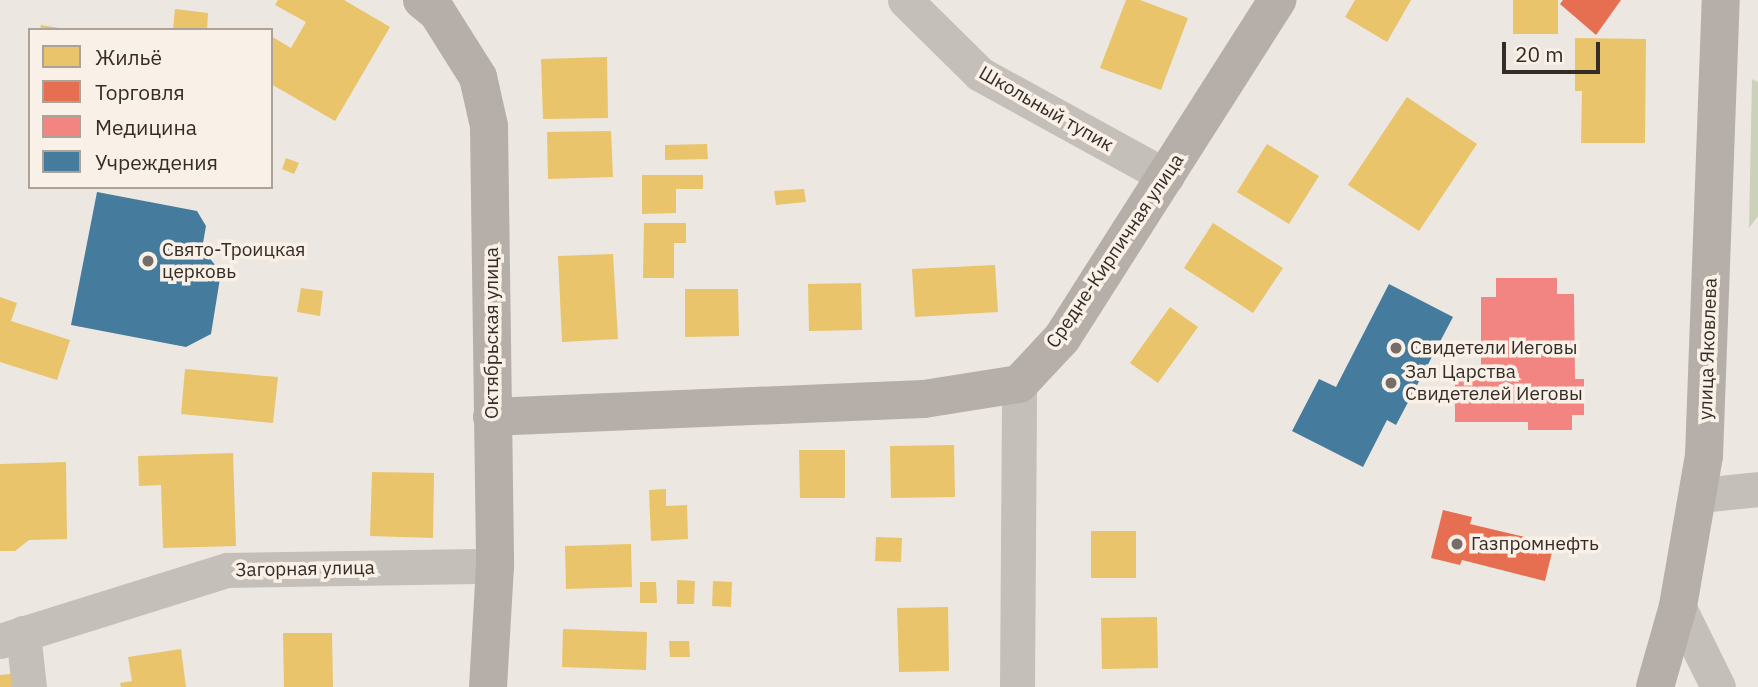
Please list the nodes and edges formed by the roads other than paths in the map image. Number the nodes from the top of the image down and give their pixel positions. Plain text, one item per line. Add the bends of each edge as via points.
1 (422, 0) edge
2 (905, 0) edge
3 (1277, 0) edge
4 (1721, 0) edge
5 (1167, 177) junction
6 (1019, 384) junction
7 (492, 417) junction
8 (1758, 489) edge
9 (1700, 495) junction
10 (495, 566) junction
11 (1678, 606) junction
12 (12, 637) edge
13 (29, 687) edge
14 (488, 687) edge
15 (1017, 687) edge
16 (1655, 687) edge
17 (1718, 687) edge

1 - 7 street, Октябрьская улица via 437,12 478,77 489,126
2 - 5 street, Школьный тупик via 980,74
3 - 5 street, Средне-Кирпичная улица
4 - 9 street, улица Яковлева
5 - 6 street, Средне-Кирпичная улица via 1062,338
6 - 7 street via 924,399
6 - 15 street
7 - 10 street, Октябрьская улица
8 - 9 street
9 - 11 street, улица Яковлева
10 - 12 street, Загорная улица via 227,570
10 - 14 street, Октябрьская улица
11 - 16 street, улица Яковлева
11 - 17 street
12 - 13 street

